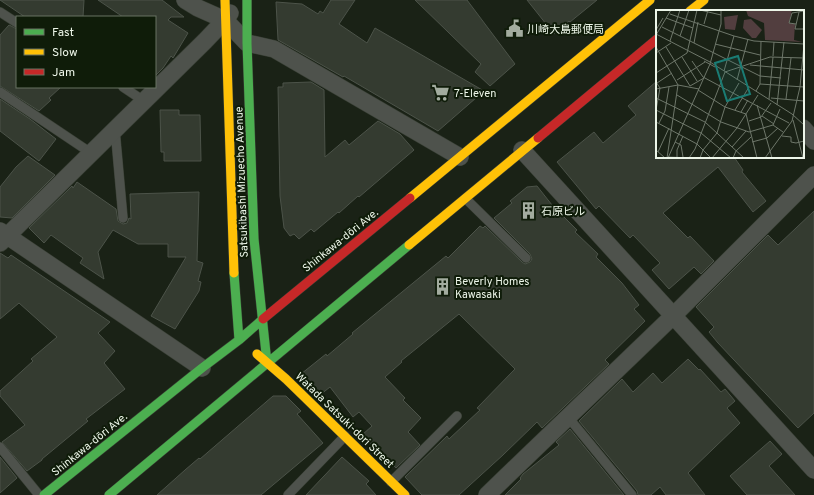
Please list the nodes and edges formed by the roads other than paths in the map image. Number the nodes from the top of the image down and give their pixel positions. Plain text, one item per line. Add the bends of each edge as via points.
1 (185, 0) edge
2 (225, 0) edge
3 (240, 0) edge
4 (247, 0) edge
5 (650, 0) edge
6 (0, 12) edge
7 (226, 20) junction
8 (16, 22) edge
9 (656, 40) edge
10 (248, 43) junction
11 (124, 88) edge
12 (0, 92) edge
13 (144, 101) junction
14 (116, 129) junction
15 (804, 129) edge
16 (814, 141) edge
17 (520, 148) junction
18 (91, 153) junction
19 (462, 160) junction
20 (814, 175) edge
21 (466, 199) junction
22 (123, 218) dead end
23 (2, 237) edge
24 (526, 258) dead end
25 (673, 316) junction
26 (262, 320) junction
27 (245, 344) junction
28 (267, 363) junction
29 (202, 368) junction
30 (457, 416) dead end
31 (568, 417) junction
32 (345, 436) junction
33 (0, 447) edge
34 (814, 470) edge
35 (391, 482) junction
36 (39, 495) edge
37 (44, 495) edge
38 (109, 495) edge
39 (288, 495) edge
40 (406, 495) edge
41 (487, 495) edge
42 (632, 495) edge

1 - 7 street
2 - 7 main road, Satsukibashi Mizuecho Avenue
3 - 7 street
4 - 10 main road, Satsukibashi Mizuecho Avenue
5 - 19 main road, Shinkawa-dōri Ave.
6 - 8 lane
7 - 10 street
7 - 13 street
7 - 27 main road, Satsukibashi Mizuecho Avenue via 234,280
9 - 17 main road
10 - 19 street via 274,49
10 - 26 main road, Satsukibashi Mizuecho Avenue via 254,239
11 - 13 lane
12 - 18 lane
13 - 14 street
14 - 18 street
14 - 22 lane
15 - 16 street
17 - 21 main road via 479,182
17 - 25 street
18 - 23 street
19 - 26 main road, Shinkawa-dōri Ave.
20 - 25 street
21 - 24 lane
21 - 28 main road
23 - 29 street
25 - 31 street
25 - 34 street
26 - 27 main road, Shinkawa-dōri Ave.
26 - 28 main road, Satsukibashi Mizuecho Avenue
27 - 28 main road, Watada Satsuki-dori Street
27 - 29 main road, Shinkawa-dōri Ave.
28 - 32 main road, Watada Satsuki-dori Street
28 - 38 main road
29 - 37 main road, Shinkawa-dōri Ave.
30 - 35 lane
31 - 41 street
31 - 42 lane
32 - 35 main road, Watada Satsuki-dori Street
32 - 39 lane
33 - 36 lane
35 - 40 main road, Watada Satsuki-dori Street

